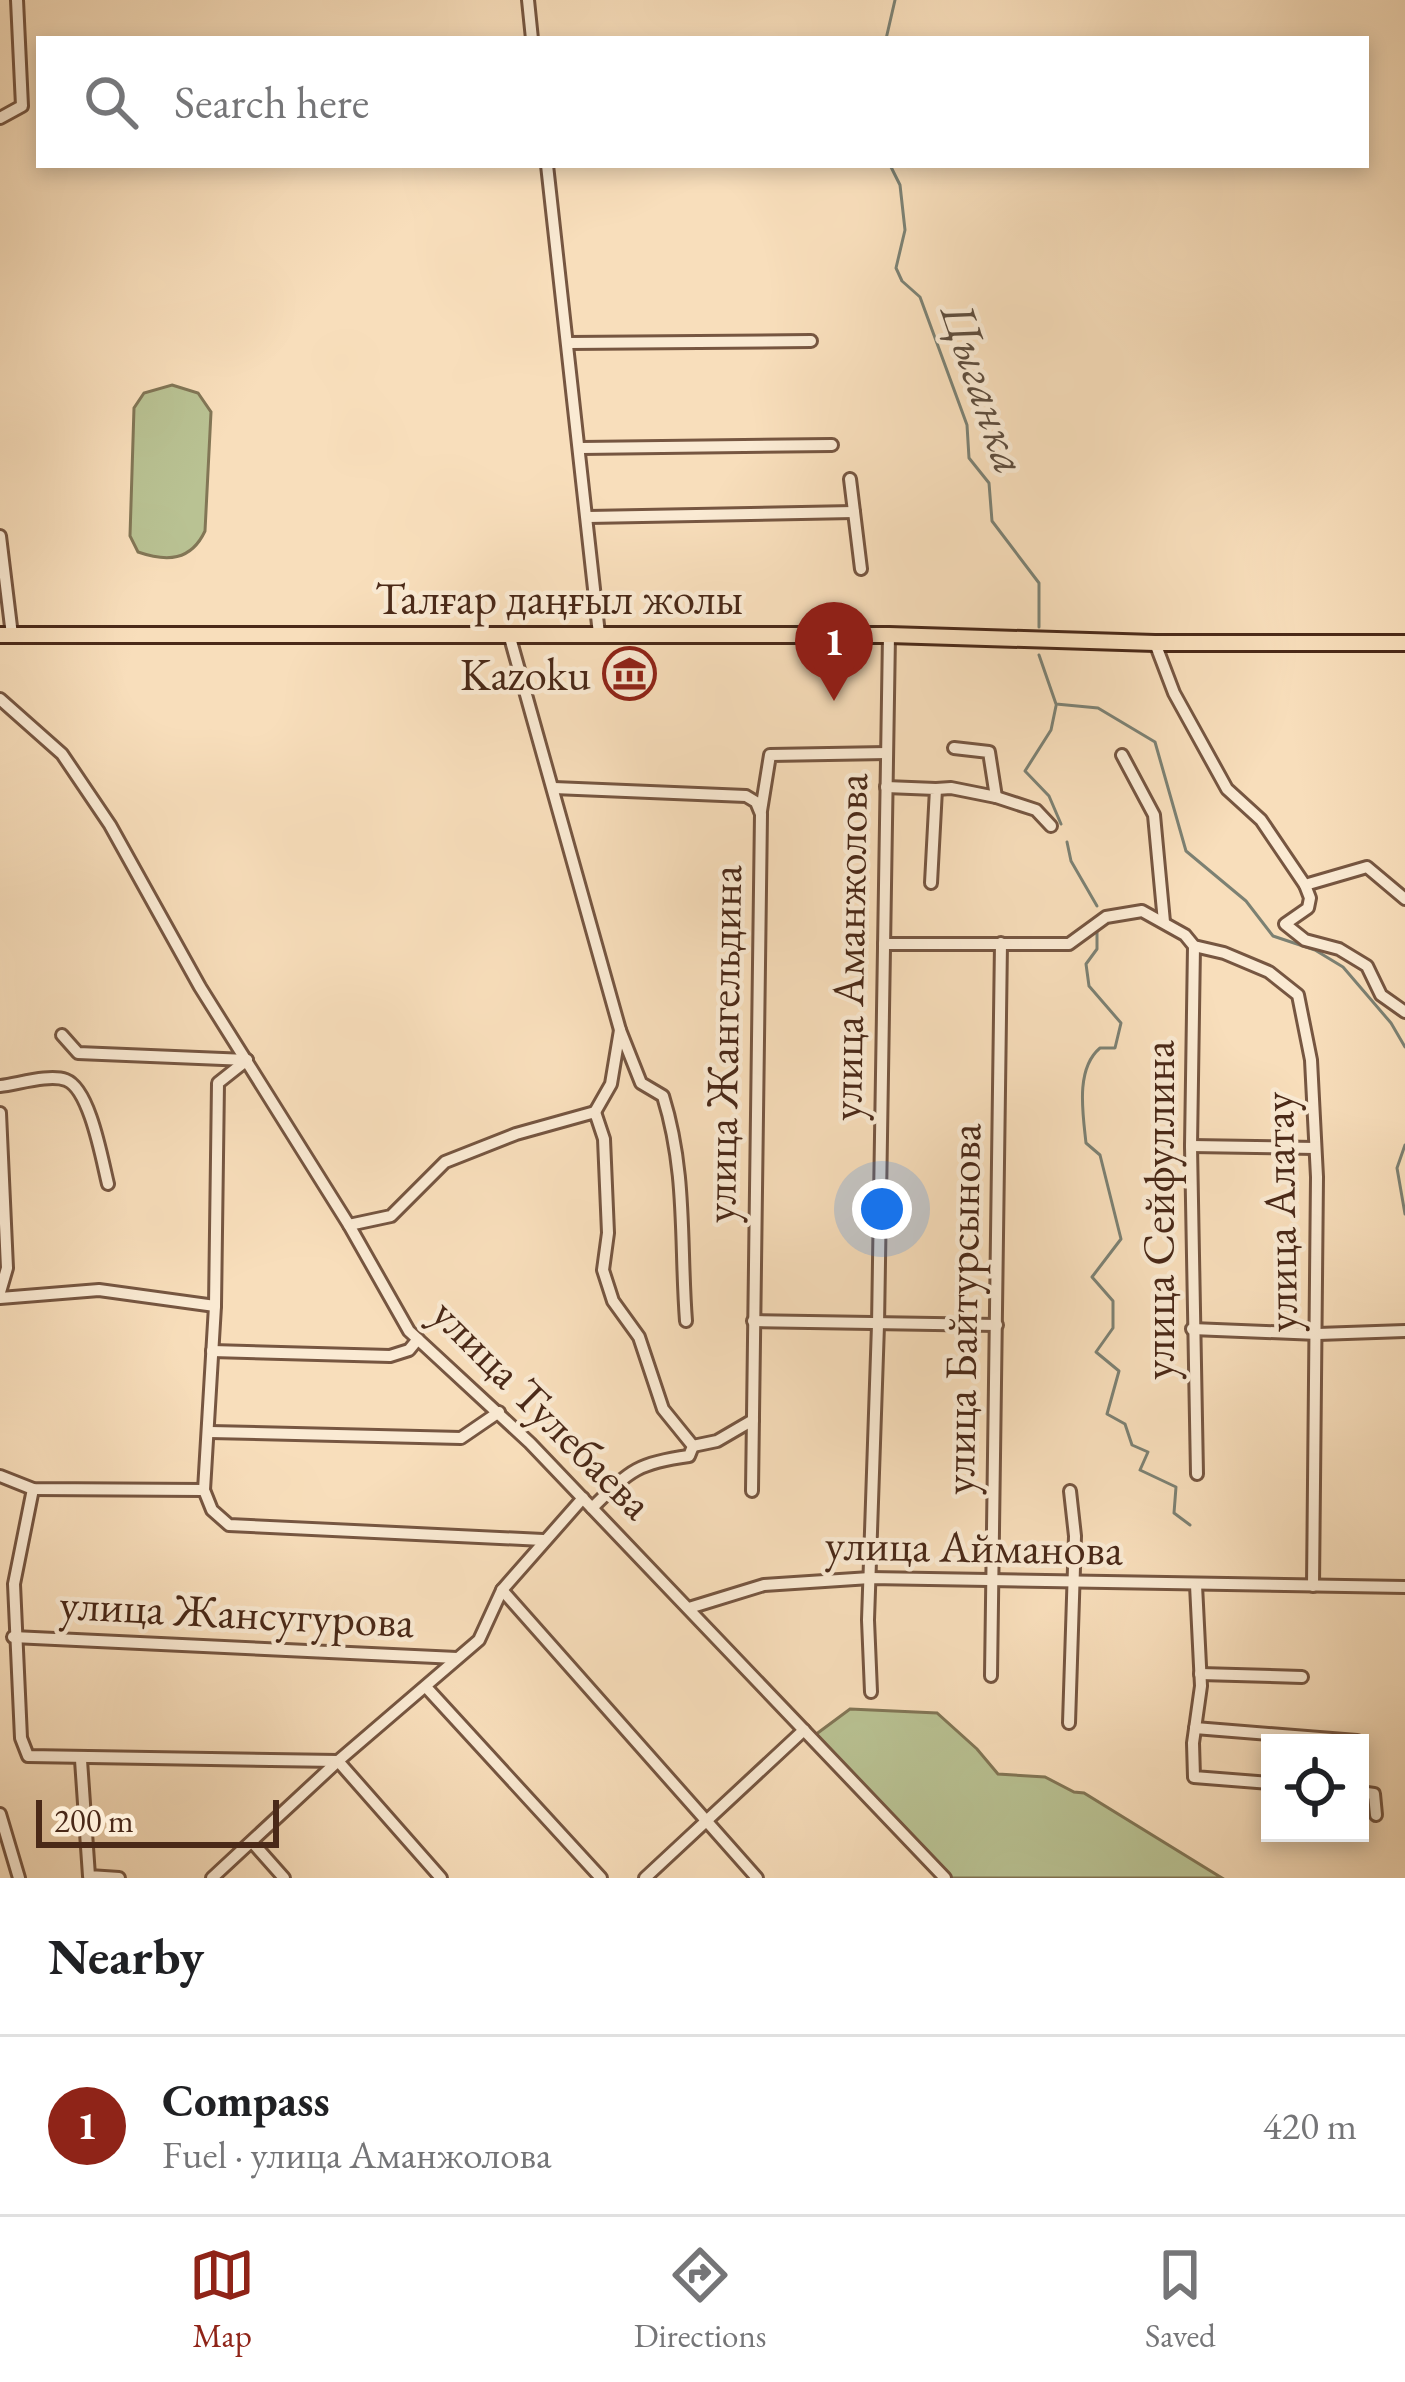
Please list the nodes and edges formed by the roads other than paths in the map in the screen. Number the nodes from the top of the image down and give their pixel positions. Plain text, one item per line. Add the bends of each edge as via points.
1 (16, 0) edge
2 (528, 0) edge
3 (532, 36) edge
4 (0, 118) edge
5 (547, 168) edge
6 (812, 341) dead end
7 (568, 343) junction
8 (832, 445) dead end
9 (581, 448) junction
10 (850, 479) dead end
11 (854, 512) junction
12 (588, 517) junction
13 (0, 536) edge
14 (861, 568) dead end
15 (509, 634) junction
16 (599, 634) junction
17 (6, 635) edge
18 (889, 635) junction
19 (1155, 643) junction
20 (1405, 643) edge
21 (0, 699) edge
22 (954, 748) dead end
23 (887, 753) junction
24 (1122, 755) dead end
25 (886, 787) junction
26 (554, 788) junction
27 (937, 789) junction
28 (996, 797) junction
29 (761, 814) junction
30 (1052, 826) dead end
31 (931, 883) dead end
32 (1304, 885) junction
33 (1405, 898) edge
34 (1165, 922) junction
35 (1001, 943) junction
36 (884, 944) junction
37 (1194, 946) junction
38 (1405, 1012) edge
39 (620, 1030) junction
40 (62, 1035) dead end
41 (247, 1060) junction
42 (0, 1086) edge
43 (595, 1112) junction
44 (0, 1113) edge
45 (1190, 1146) junction
46 (1315, 1148) junction
47 (108, 1184) dead end
48 (349, 1225) junction
49 (0, 1295) edge
50 (215, 1306) junction
51 (686, 1321) dead end
52 (754, 1321) junction
53 (997, 1324) junction
54 (878, 1325) junction
55 (1192, 1329) junction
56 (1405, 1331) edge
57 (1318, 1334) junction
58 (418, 1339) junction
59 (212, 1351) junction
60 (499, 1412) junction
61 (753, 1420) junction
62 (210, 1432) junction
63 (693, 1446) junction
64 (1197, 1474) dead end
65 (0, 1476) edge
66 (33, 1489) junction
67 (204, 1490) junction
68 (1070, 1490) dead end
69 (752, 1491) dead end
70 (587, 1503) junction
71 (543, 1540) junction
72 (870, 1578) junction
73 (993, 1582) junction
74 (1072, 1583) junction
75 (1196, 1585) junction
76 (1312, 1586) junction
77 (1405, 1587) edge
78 (502, 1591) junction
79 (689, 1608) junction
80 (14, 1637) junction
81 (457, 1658) junction
82 (1201, 1674) junction
83 (991, 1676) dead end
84 (1301, 1677) dead end
85 (426, 1688) junction
86 (872, 1692) dead end
87 (1069, 1723) dead end
88 (1195, 1728) junction
89 (804, 1730) junction
90 (1261, 1736) edge
91 (81, 1760) junction
92 (338, 1762) junction
93 (1261, 1783) edge
94 (1369, 1793) edge
95 (0, 1814) edge
96 (1376, 1815) dead end
97 (704, 1820) junction
98 (253, 1843) junction
99 (19, 1878) edge
100 (119, 1878) edge
101 (212, 1878) edge
102 (284, 1878) edge
103 (441, 1878) edge
104 (601, 1878) edge
105 (645, 1878) edge
106 (758, 1878) edge
107 (945, 1878) edge

1 - 4 street via 22,106
2 - 3 street
5 - 7 street
6 - 7 street
7 - 9 street
8 - 9 street
9 - 12 street
10 - 11 street
11 - 12 street
11 - 14 street
12 - 16 street
13 - 17 street
15 - 16 main road, Талғар даңғыл жолы
15 - 17 main road, Талғар даңғыл жолы
15 - 26 street
16 - 18 main road, Талғар даңғыл жолы
18 - 19 main road, Талғар даңғыл жолы
18 - 23 street, улица Аманжолова
19 - 20 main road, Талғар даңғыл жолы
19 - 32 street via 1227,789 1262,820
21 - 41 street, улица Тулебаева via 62,754
22 - 28 street via 989,752
23 - 25 street, улица Аманжолова
23 - 29 street via 770,755
24 - 34 street via 1154,815
25 - 27 street
25 - 36 street, улица Аманжолова
26 - 29 street, улица Жангельдина via 746,796
26 - 39 street
27 - 28 street
27 - 31 street
28 - 30 street via 1031,807
29 - 52 street, улица Жангельдина
32 - 33 street via 1367,867
32 - 38 street via 1308,908 1285,924 1367,966 1381,995
34 - 35 street via 1127,911 1069,944
34 - 37 street, улица Алатау
35 - 36 street
35 - 53 street, улица Байтурсынова
36 - 54 street, улица Аманжолова
37 - 45 street, улица Сейфуллина
37 - 46 street, улица Алатау via 1252,963 1298,995
39 - 43 street via 611,1084
39 - 51 street via 641,1083 663,1096 673,1127
40 - 41 street via 78,1053
41 - 48 street, улица Тулебаева
41 - 50 street via 218,1083
42 - 47 street via 73,1083 94,1124
43 - 48 street via 445,1162 391,1216
43 - 63 street via 604,1139 603,1270 639,1337 663,1409
44 - 49 street via 7,1268
45 - 46 street
45 - 55 street, улица Сейфуллина
46 - 57 street, улица Алатау
48 - 58 street, улица Тулебаева
49 - 50 street via 99,1290
50 - 59 street
52 - 54 street
52 - 61 street, улица Жангельдина
53 - 54 street
53 - 73 street, улица Байтурсынова
54 - 72 street, улица Аманжолова
55 - 57 street
55 - 64 street, улица Сейфуллина
56 - 57 street
57 - 76 street, улица Алатау
58 - 59 street via 390,1356
58 - 60 street, улица Тулебаева
59 - 62 street
60 - 62 street via 461,1438
60 - 70 street, улица Тулебаева
61 - 63 street
61 - 69 street, улица Жангельдина
62 - 67 street
63 - 70 street via 689,1456 650,1461
65 - 66 street
66 - 67 street
66 - 80 street via 14,1584
67 - 71 street via 229,1525
68 - 74 street
70 - 71 street
70 - 79 street, улица Тулебаева
71 - 78 street
72 - 73 street, улица Айманова
72 - 79 street, улица Айманова via 764,1586
72 - 86 street, улица Аманжолова
73 - 74 street, улица Айманова
73 - 83 street, улица Байтурсынова
74 - 75 street, улица Айманова
74 - 87 street
75 - 76 street, улица Айманова
75 - 82 street
76 - 77 street, улица Айманова
78 - 81 street via 479,1640
78 - 97 street
79 - 89 street, улица Тулебаева
80 - 81 street, улица Жансугурова
80 - 91 street via 28,1756
81 - 85 street
82 - 84 street
82 - 88 street
85 - 92 street
85 - 104 street
88 - 90 street
88 - 93 street via 1194,1777
89 - 97 street
89 - 107 street, улица Тулебаева
91 - 92 street
91 - 100 street via 89,1876
92 - 98 street
92 - 103 street
94 - 96 street
95 - 99 street
97 - 105 street
97 - 106 street
98 - 101 street
98 - 102 street

